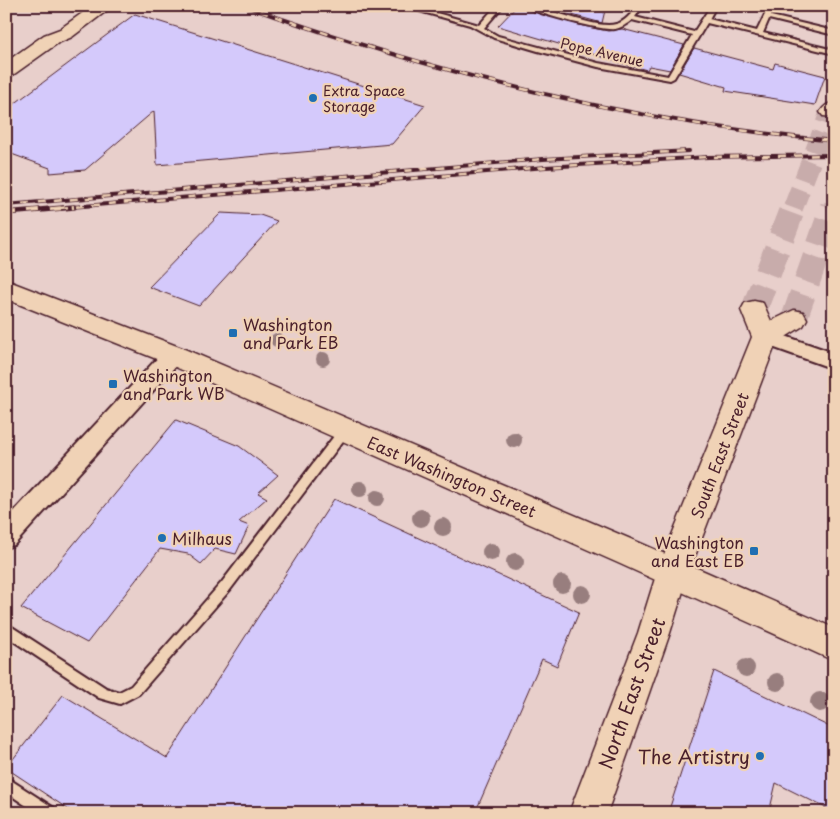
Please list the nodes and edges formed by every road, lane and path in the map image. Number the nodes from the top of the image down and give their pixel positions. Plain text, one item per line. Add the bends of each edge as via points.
1 (87, 6) edge
2 (104, 6) edge
3 (404, 6) edge
4 (500, 6) edge
5 (526, 6) edge
6 (640, 6) edge
7 (772, 6) edge
8 (712, 8) dead end
9 (767, 17) junction
10 (632, 18) junction
11 (704, 20) junction
12 (480, 28) junction
13 (834, 33) edge
14 (696, 34) junction
15 (760, 34) junction
16 (51, 39) junction
17 (834, 52) edge
18 (6, 71) edge
19 (6, 268) edge
20 (6, 289) edge
21 (6, 302) edge
22 (67, 313) junction
23 (794, 319) dead end
24 (759, 324) junction
25 (173, 355) junction
26 (834, 362) edge
27 (345, 430) junction
28 (6, 537) edge
29 (673, 572) junction
30 (6, 629) edge
31 (834, 645) edge
32 (6, 784) edge
33 (49, 813) edge
34 (588, 813) edge

1 - 16 main road via 54,31
2 - 16 main road via 66,33
3 - 12 lane
4 - 12 lane
5 - 10 lane via 613,26
6 - 10 lane
7 - 9 lane
8 - 11 lane, Pope Avenue
9 - 13 lane
9 - 15 lane
10 - 14 lane
11 - 14 lane, Pope Avenue
11 - 15 lane
12 - 14 lane, Pope Avenue via 496,37 540,50 670,78
15 - 17 lane
16 - 18 main road
19 - 22 main road, East Washington Street
20 - 22 main road, East Washington Street
21 - 22 main road, East Washington Street
22 - 25 main road, East Washington Street
23 - 24 main road
24 - 26 street
24 - 29 main road, South East Street
25 - 27 main road, East Washington Street
25 - 28 street
27 - 29 main road, East Washington Street
27 - 30 lane via 226,586 135,690 120,698 103,694
29 - 31 main road, East Washington Street
29 - 34 main road, North East Street
32 - 33 lane

